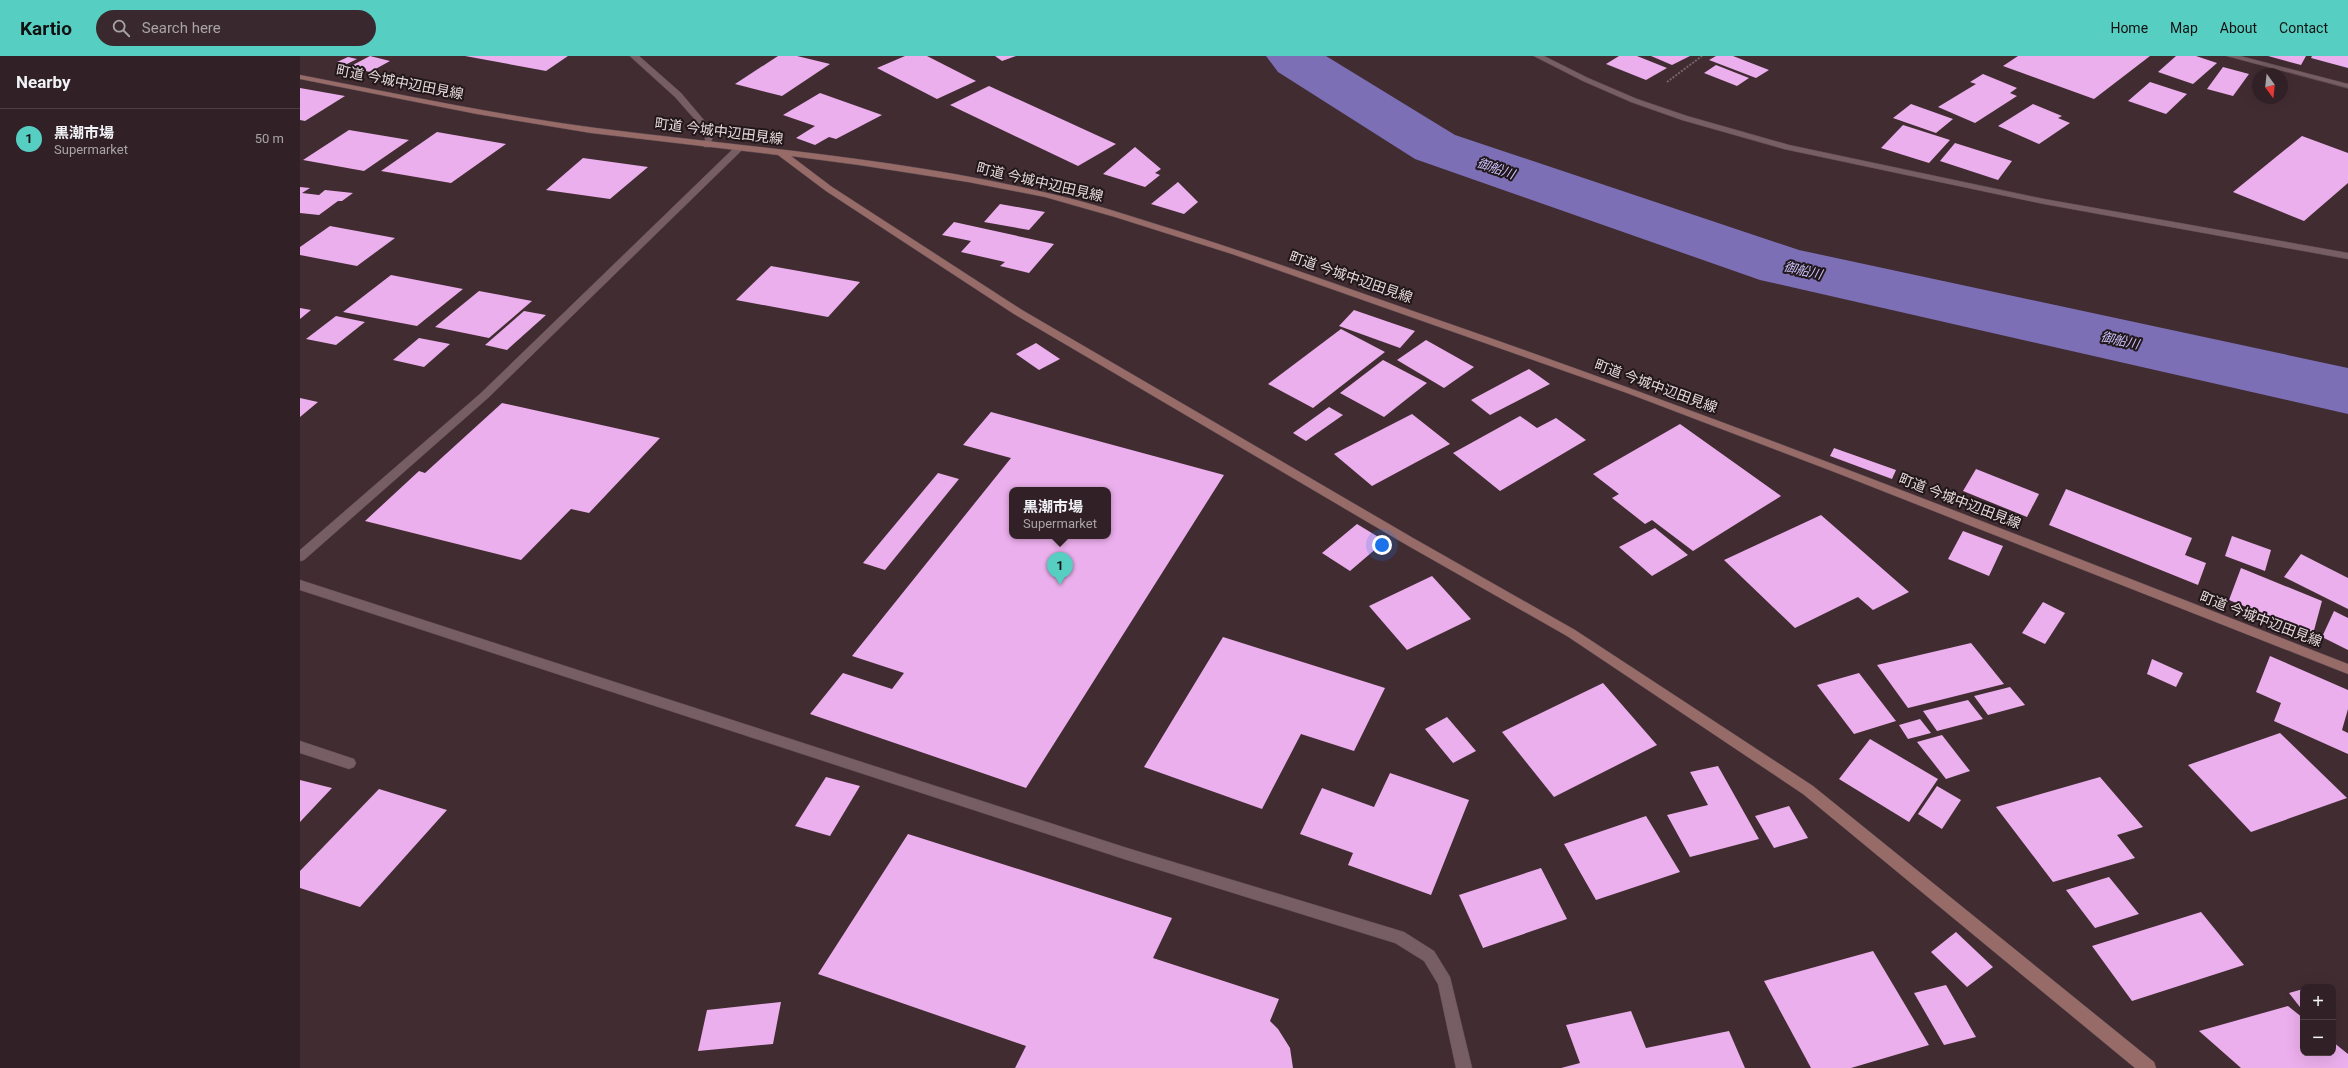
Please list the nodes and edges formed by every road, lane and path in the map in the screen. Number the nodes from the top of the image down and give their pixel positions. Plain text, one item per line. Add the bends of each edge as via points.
1 (634, 56) edge
2 (1538, 56) edge
3 (1702, 56) edge
4 (2231, 56) edge
5 (300, 77) edge
6 (2348, 86) edge
7 (1639, 102) junction
8 (707, 145) junction
9 (738, 149) junction
10 (782, 153) junction
11 (2348, 256) edge
12 (300, 557) edge
13 (300, 585) edge
14 (2348, 670) edge
15 (300, 747) edge
16 (349, 763) dead end
17 (1464, 1068) edge
18 (2148, 1068) edge

1 - 8 street via 678,95 710,132
2 - 7 street
3 - 7 path
4 - 6 street
5 - 8 street, 町道 今城中辺田見線 via 477,112
7 - 11 street via 1716,128 1884,169 2115,216
8 - 9 street, 町道 今城中辺田見線
9 - 10 street, 町道 今城中辺田見線
9 - 12 street via 485,395
10 - 14 street, 町道 今城中辺田見線 via 968,179 1046,195 1235,252 1630,391 1841,470
10 - 18 street via 829,190 1018,312 1571,633 1808,790
13 - 17 street via 1120,852 1399,937 1429,956 1445,982
15 - 16 street

